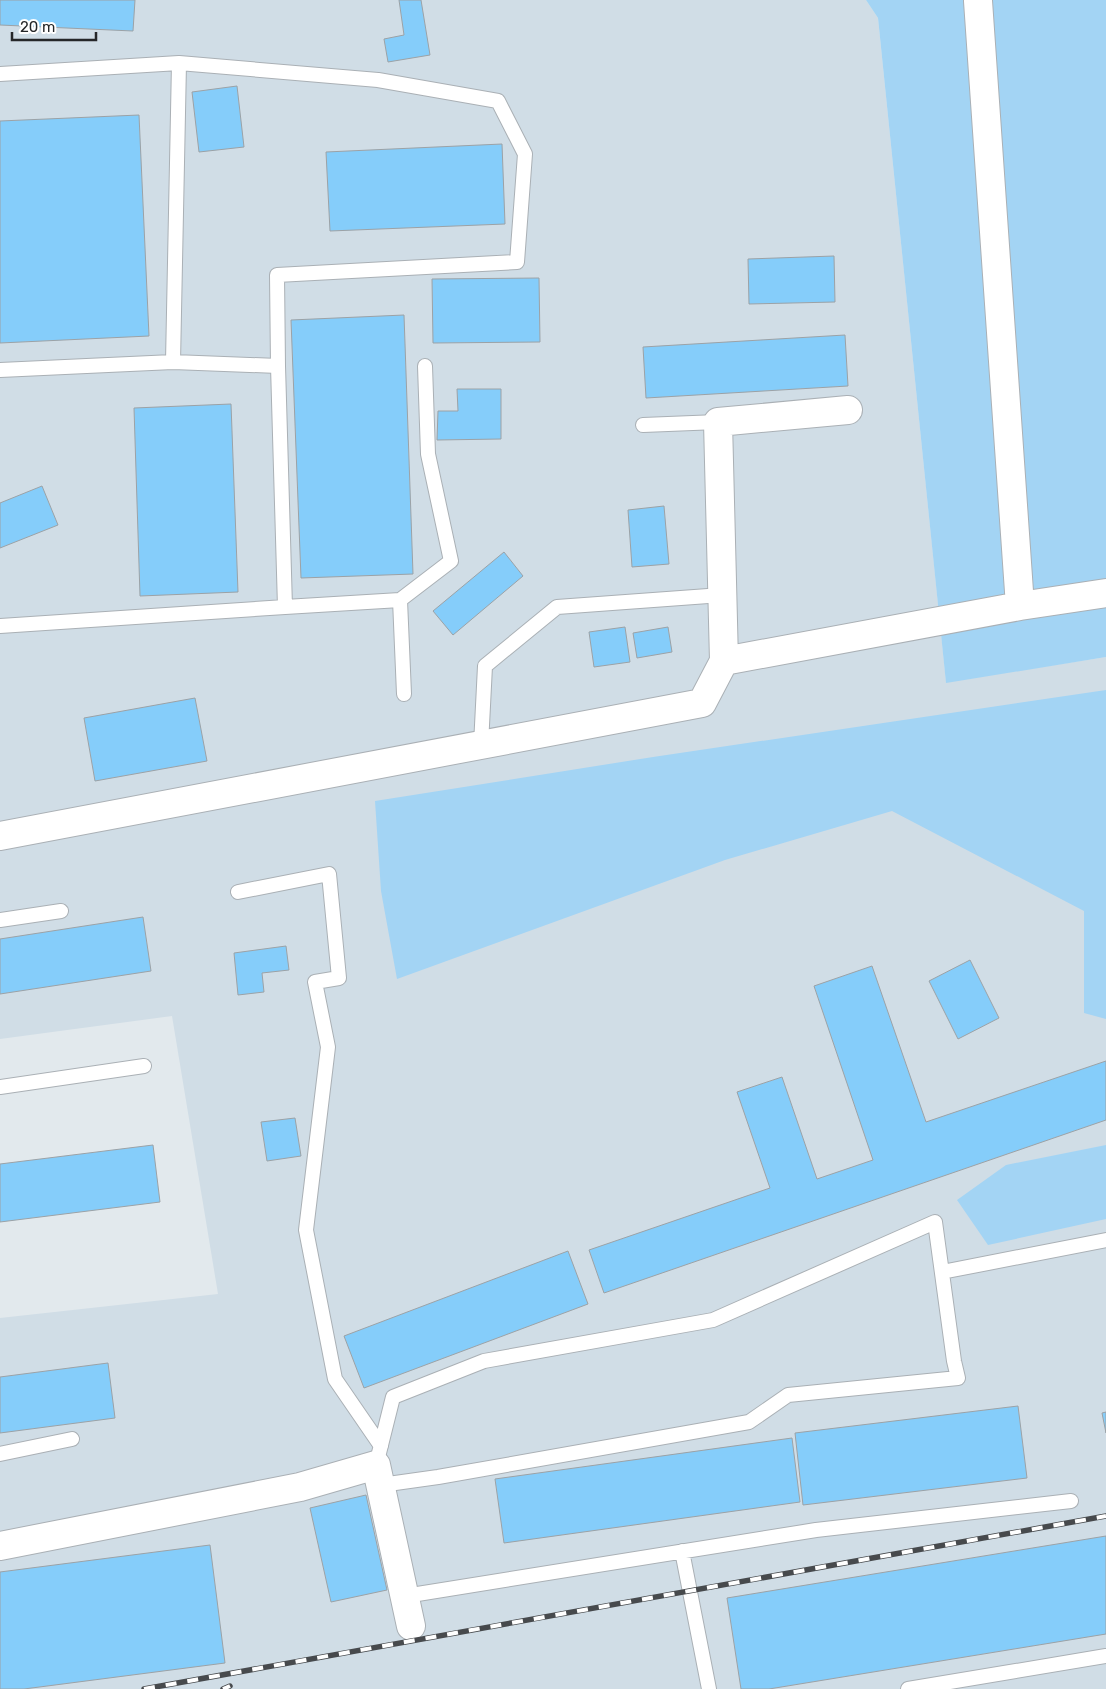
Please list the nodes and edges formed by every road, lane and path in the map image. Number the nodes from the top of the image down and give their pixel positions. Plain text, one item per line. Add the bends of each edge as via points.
1 (978, 1) edge
2 (179, 63) junction
3 (0, 74) edge
4 (173, 362) junction
5 (278, 366) junction
6 (424, 366) dead end
7 (0, 370) edge
8 (848, 410) dead end
9 (718, 422) junction
10 (643, 425) dead end
11 (1106, 593) edge
12 (722, 595) junction
13 (400, 600) junction
14 (1020, 606) junction
15 (285, 607) junction
16 (0, 626) edge
17 (724, 661) junction
18 (404, 694) dead end
19 (481, 745) junction
20 (0, 836) edge
21 (238, 892) dead end
22 (61, 911) dead end
23 (0, 920) edge
24 (144, 1066) dead end
25 (0, 1087) edge
26 (1106, 1240) edge
27 (942, 1272) junction
28 (72, 1439) dead end
29 (0, 1454) edge
30 (379, 1465) junction
31 (1071, 1501) dead end
32 (0, 1546) edge
33 (682, 1551) junction
34 (405, 1596) junction
35 (411, 1626) dead end
36 (1106, 1656) edge
37 (708, 1689) edge
38 (908, 1689) edge

1 - 14 street
2 - 3 lane
2 - 4 lane
2 - 5 lane via 378,80 498,101 525,154 517,262 277,275
4 - 5 lane
4 - 7 lane
5 - 15 lane
6 - 13 lane via 428,454 451,561
8 - 9 street
9 - 10 lane
9 - 12 street
11 - 14 street
12 - 17 street
12 - 19 lane via 557,607 485,666
13 - 15 lane
13 - 18 lane
14 - 17 street
15 - 16 lane
17 - 19 street via 702,703
19 - 20 street
21 - 30 lane via 329,874 339,978 314,982 328,1047 306,1230 335,1379
22 - 23 lane
24 - 25 lane
26 - 27 lane
27 - 30 lane via 935,1222 713,1320 484,1361 393,1397
27 - 30 lane via 958,1378 788,1395 749,1422 438,1477
28 - 29 lane
30 - 32 street via 300,1487
30 - 34 street
31 - 33 lane via 816,1530
33 - 34 lane
33 - 37 lane
34 - 35 street
36 - 38 lane

